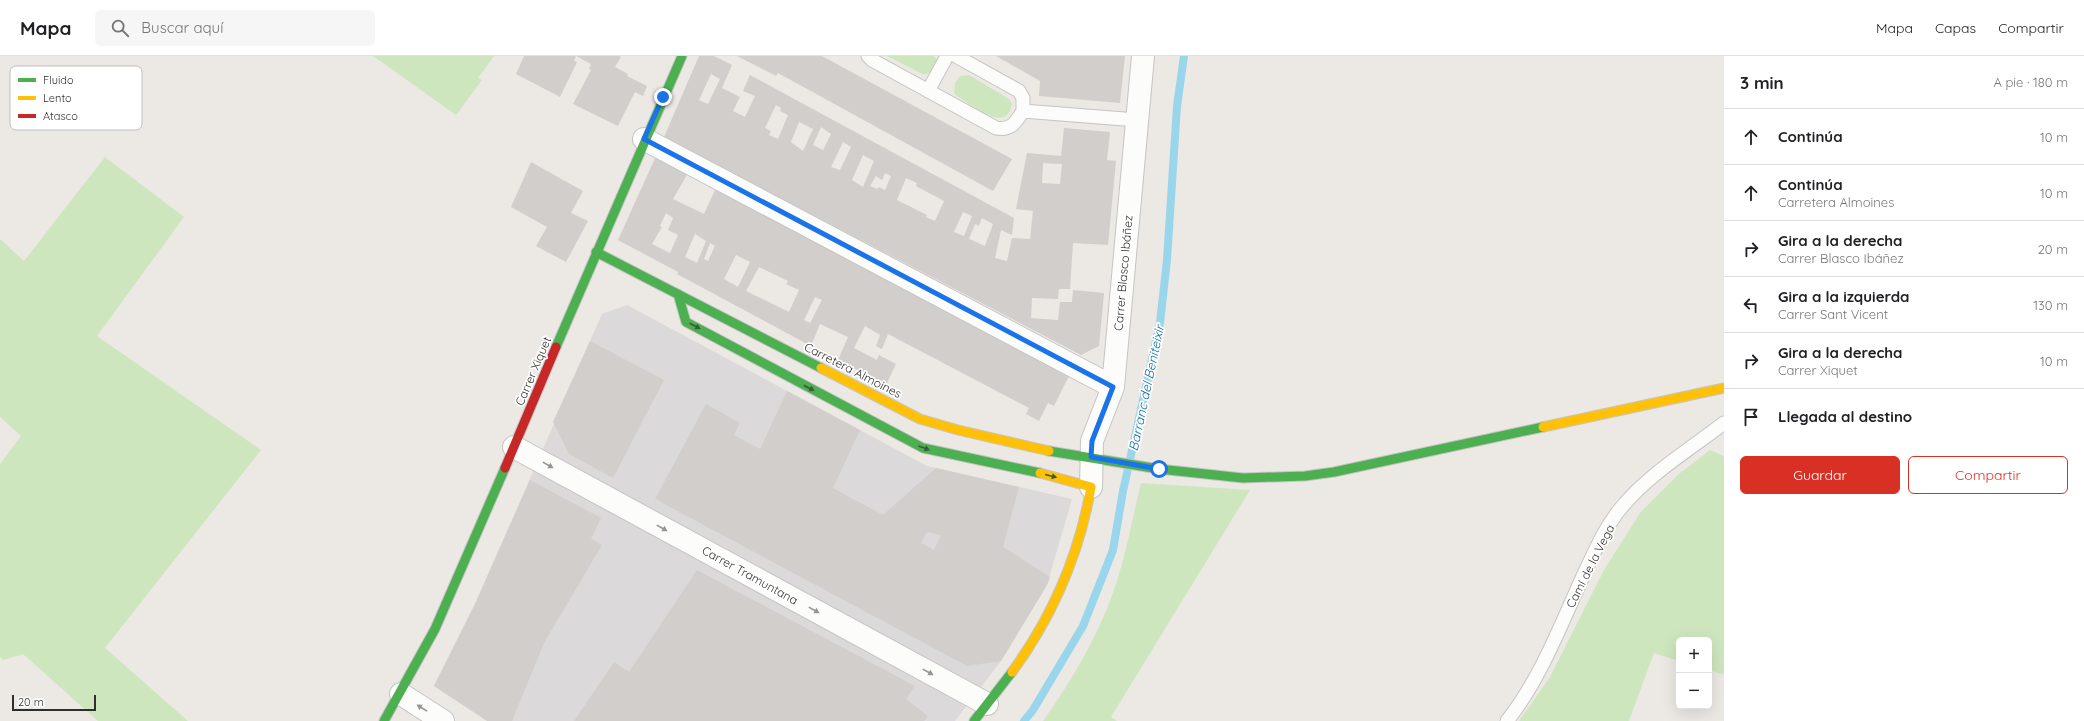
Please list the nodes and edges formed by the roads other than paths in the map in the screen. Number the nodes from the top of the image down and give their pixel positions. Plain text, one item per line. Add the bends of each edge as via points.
1 (682, 56) edge
2 (868, 56) edge
3 (947, 56) edge
4 (956, 56) edge
5 (1143, 56) edge
6 (928, 91) junction
7 (1023, 111) junction
8 (1137, 120) junction
9 (644, 139) junction
10 (596, 252) junction
11 (678, 294) junction
12 (1113, 387) junction
13 (1724, 388) edge
14 (1724, 424) edge
15 (514, 447) junction
16 (1091, 457) junction
17 (1091, 488) junction
18 (401, 694) junction
19 (987, 704) junction
20 (384, 721) edge
21 (443, 721) edge
22 (974, 721) edge
23 (1507, 721) edge

1 - 9 street, Carrer Xiquet
2 - 6 lane
3 - 6 lane
4 - 7 lane via 1019,91 1023,98
5 - 8 street, Carrer Blasco Ibáñez
6 - 7 lane via 996,128 1009,128 1016,123
7 - 8 lane
8 - 12 street, Carrer Blasco Ibáñez
9 - 10 street, Carrer Xiquet
9 - 12 street
10 - 11 street, Carretera Almoines
10 - 15 street, Carrer Xiquet
11 - 16 street, Carretera Almoines via 920,419 972,434 1054,452
11 -> 17 street via 686,322 923,448 1052,476
12 - 16 street, Carrer Blasco Ibáñez via 1092,441
13 - 16 street, Carretera Almoines via 1334,472 1305,476 1243,478 1159,469
14 - 23 lane, Camí de la Vega via 1641,486 1620,508 1601,539 1536,676
15 - 18 street, Carrer Xiquet via 457,580
15 -> 19 street, Carrer Tramuntana
16 - 17 street, Carrer Blasco Ibáñez
17 - 19 street via 1082,539 1045,622
18 - 20 street, Carrer Xiquet
21 -> 18 street
19 - 22 street

